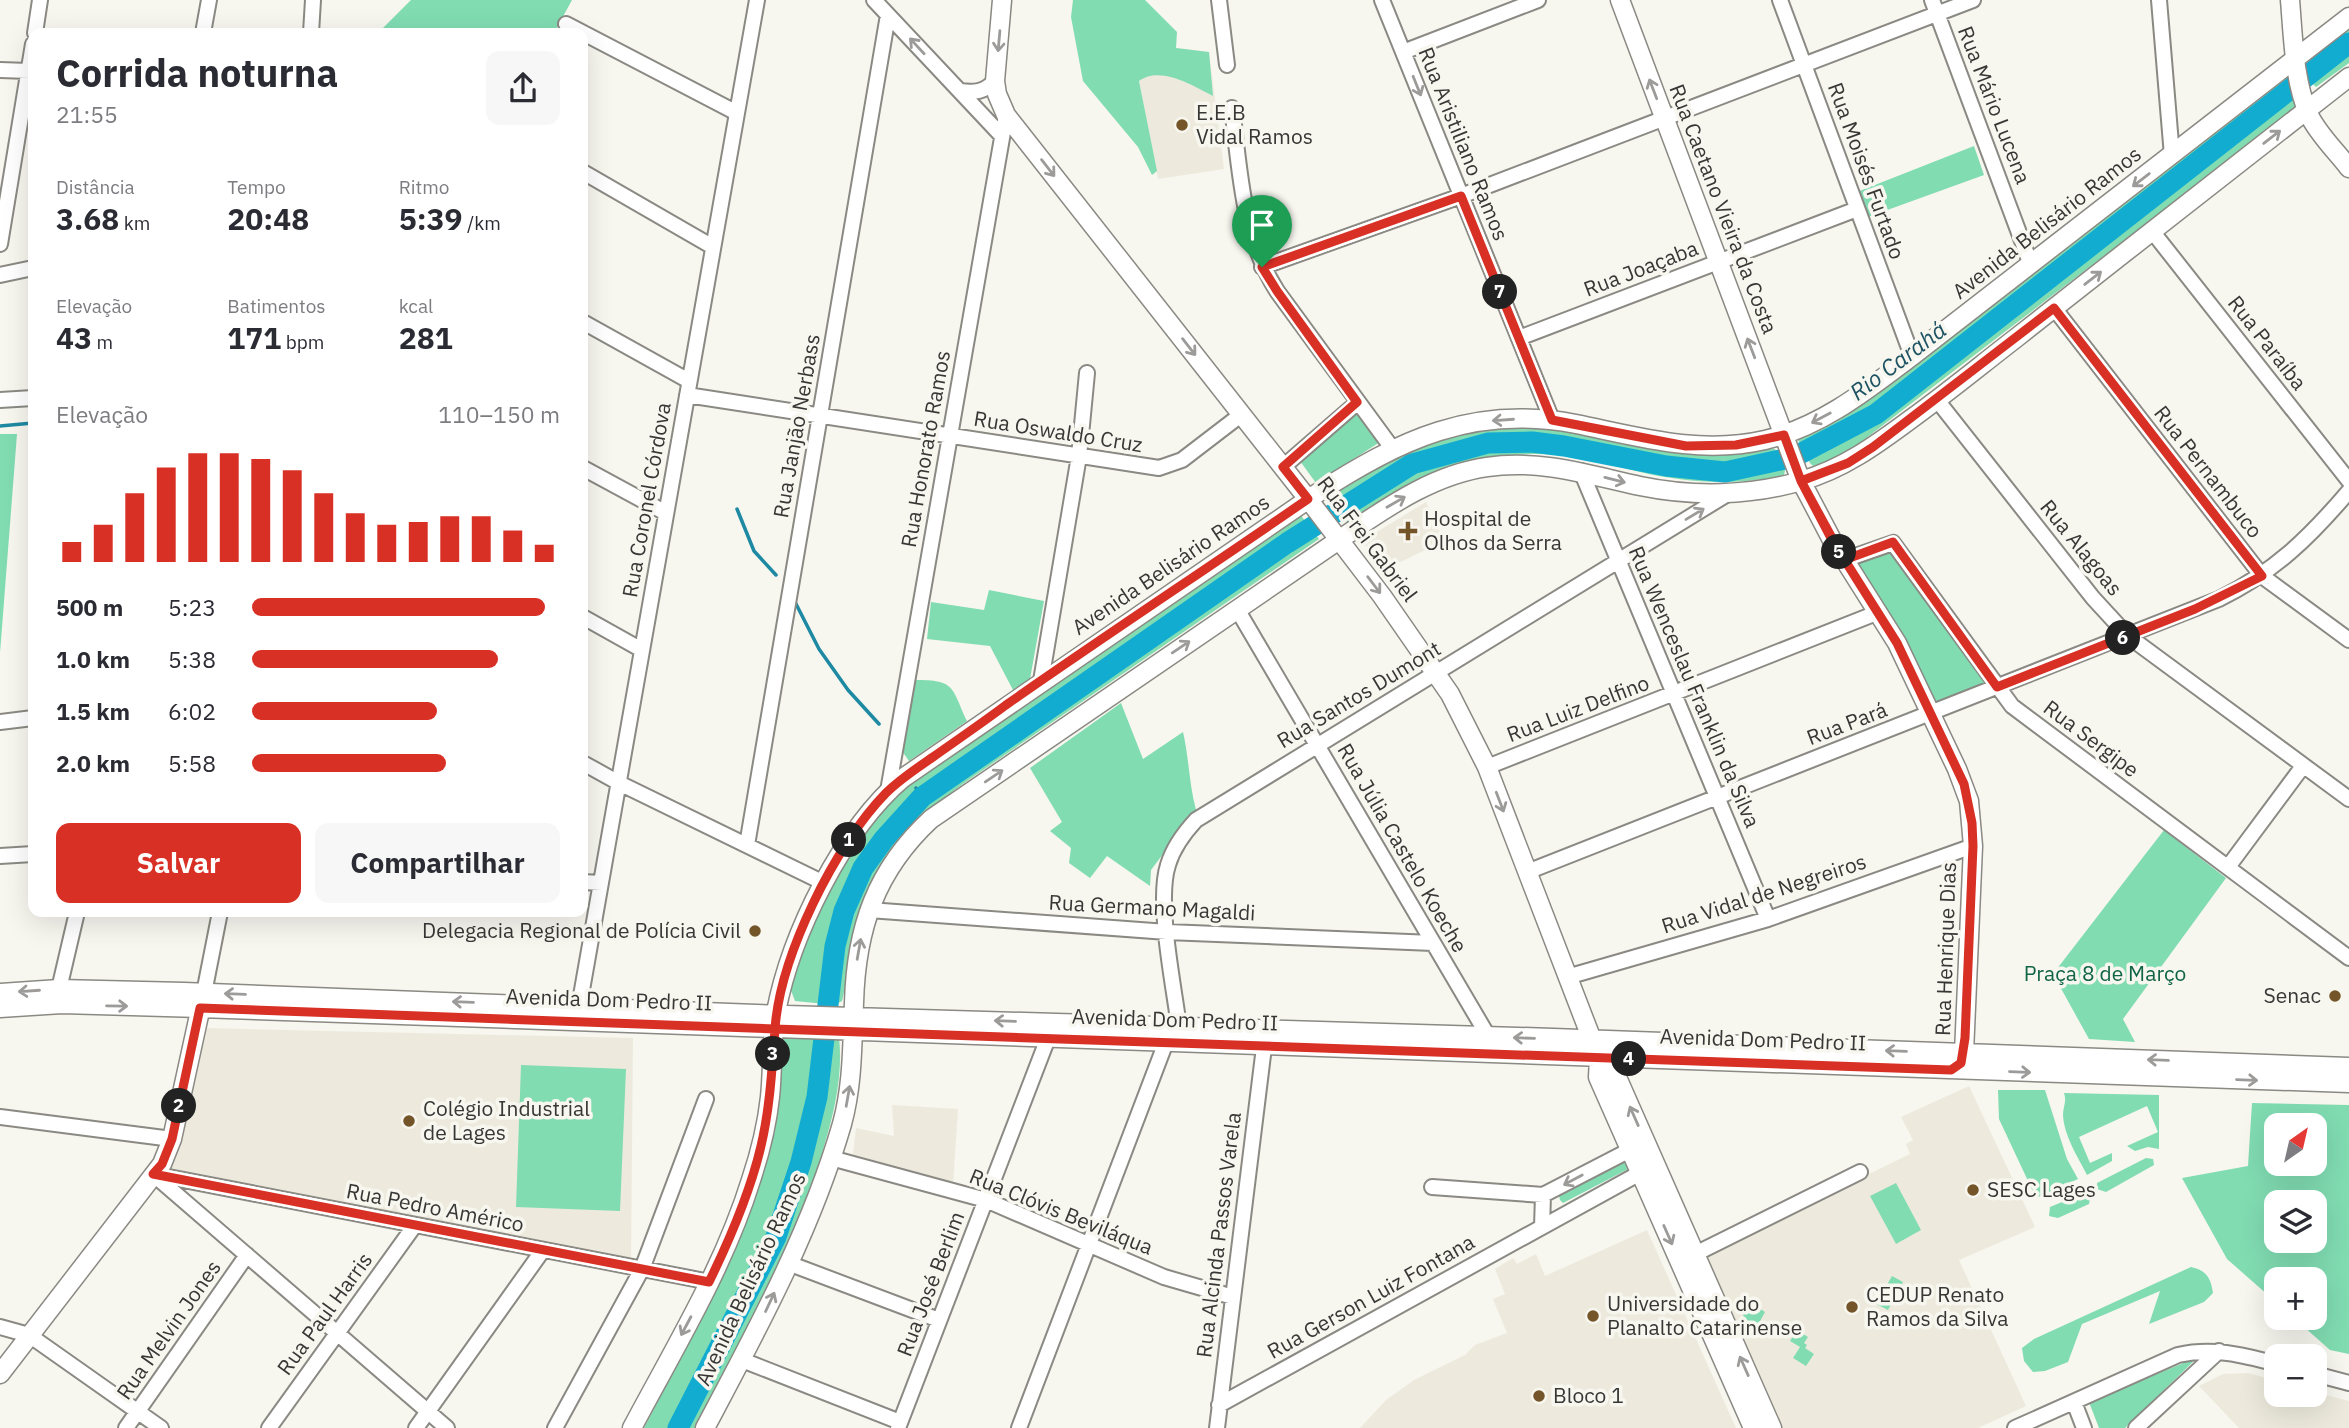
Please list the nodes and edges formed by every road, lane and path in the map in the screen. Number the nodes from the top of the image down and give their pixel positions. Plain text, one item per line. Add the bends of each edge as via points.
1 (40, 0) edge
2 (209, 0) edge
3 (313, 0) edge
4 (757, 0) edge
5 (874, 0) edge
6 (1002, 0) edge
7 (1219, 0) edge
8 (1382, 0) edge
9 (1538, 0) edge
10 (1620, 0) edge
11 (1780, 0) edge
12 (1973, 0) edge
13 (2159, 0) edge
14 (2290, 0) edge
15 (1934, 7) edge
16 (888, 15) junction
17 (2349, 17) edge
18 (566, 24) dead end
19 (36, 28) edge
20 (204, 28) edge
21 (311, 28) edge
22 (574, 28) edge
23 (588, 35) edge
24 (1403, 52) junction
25 (1227, 65) dead end
26 (1804, 65) junction
27 (2296, 65) junction
28 (0, 70) edge
29 (28, 71) edge
30 (28, 77) edge
31 (2349, 77) edge
32 (995, 81) junction
33 (960, 91) junction
34 (2306, 105) junction
35 (1232, 108) dead end
36 (737, 113) junction
37 (1006, 115) junction
38 (1665, 118) junction
39 (1001, 135) junction
40 (2172, 156) junction
41 (2349, 168) edge
42 (588, 175) edge
43 (1461, 196) junction
44 (1857, 209) junction
45 (2152, 231) junction
46 (0, 244) edge
47 (713, 247) junction
48 (1719, 261) junction
49 (2031, 265) junction
50 (1262, 267) junction
51 (28, 269) edge
52 (0, 275) edge
53 (2054, 308) junction
54 (588, 325) edge
55 (1518, 338) junction
56 (1912, 356) junction
57 (1087, 373) dead end
58 (688, 388) junction
59 (28, 398) edge
60 (0, 400) edge
61 (1937, 400) junction
62 (1357, 402) junction
63 (1242, 414) junction
64 (820, 416) junction
65 (1552, 420) junction
66 (949, 436) junction
67 (1786, 440) junction
68 (1391, 448) junction
69 (1079, 456) junction
70 (1283, 467) junction
71 (588, 471) edge
72 (1581, 471) junction
73 (1800, 476) junction
74 (2349, 481) edge
75 (2349, 491) edge
76 (1729, 493) junction
77 (1311, 502) junction
78 (666, 513) junction
79 (1336, 535) junction
80 (1844, 560) junction
81 (1619, 561) junction
82 (2262, 576) junction
83 (1237, 609) junction
84 (1879, 612) junction
85 (588, 620) edge
86 (2127, 636) junction
87 (2349, 640) edge
88 (642, 650) junction
89 (1436, 672) junction
90 (1041, 681) junction
91 (1997, 687) junction
92 (1674, 694) junction
93 (1931, 713) junction
94 (28, 719) edge
95 (0, 722) edge
96 (1317, 745) junction
97 (588, 766) edge
98 (2303, 766) junction
99 (1487, 767) junction
100 (619, 783) junction
101 (888, 791) junction
102 (1717, 797) junction
103 (2349, 799) edge
104 (747, 845) junction
105 (1973, 846) junction
106 (28, 853) edge
107 (0, 856) edge
108 (2228, 867) junction
109 (1527, 872) junction
110 (588, 882) edge
111 (601, 883) junction
112 (824, 883) junction
113 (869, 910) junction
114 (76, 917) edge
115 (219, 917) edge
116 (1768, 919) junction
117 (1167, 932) junction
118 (1433, 943) junction
119 (2349, 958) edge
120 (1567, 977) junction
121 (59, 989) junction
122 (0, 993) edge
123 (202, 1000) junction
124 (579, 1007) junction
125 (0, 1008) edge
126 (775, 1021) junction
127 (849, 1024) junction
128 (1179, 1027) junction
129 (1488, 1037) junction
130 (1048, 1038) junction
131 (1592, 1040) junction
132 (1166, 1042) junction
133 (1264, 1047) junction
134 (1964, 1054) junction
135 (1599, 1058) junction
136 (2349, 1067) edge
137 (1951, 1070) junction
138 (2349, 1083) edge
139 (706, 1099) dead end
140 (0, 1117) edge
141 (172, 1139) junction
142 (1630, 1150) junction
143 (1652, 1157) junction
144 (831, 1158) junction
145 (1640, 1172) junction
146 (1860, 1172) dead end
147 (153, 1174) junction
148 (1432, 1187) dead end
149 (1544, 1195) junction
150 (986, 1200) junction
151 (415, 1225) junction
152 (1542, 1227) junction
153 (1089, 1245) junction
154 (543, 1250) junction
155 (1695, 1254) junction
156 (247, 1255) junction
157 (788, 1262) junction
158 (642, 1269) junction
159 (709, 1282) junction
160 (1233, 1297) junction
161 (939, 1320) junction
162 (0, 1327) edge
163 (337, 1333) junction
164 (29, 1335) junction
165 (2219, 1351) junction
166 (742, 1360) junction
167 (2264, 1361) edge
168 (0, 1374) edge
169 (2327, 1377) edge
170 (2349, 1383) edge
171 (2074, 1402) junction
172 (1219, 1405) junction
173 (137, 1411) junction
174 (428, 1411) junction
175 (899, 1425) edge
176 (126, 1428) edge
177 (161, 1428) edge
178 (268, 1428) edge
179 (416, 1428) edge
180 (447, 1428) edge
181 (555, 1428) edge
182 (632, 1428) edge
183 (705, 1428) edge
184 (1019, 1428) edge
185 (1217, 1428) edge
186 (1753, 1428) edge
187 (1772, 1428) edge
188 (2015, 1428) edge
189 (2084, 1428) edge
190 (2136, 1428) edge

1 - 19 street
2 - 20 street
3 - 21 street
4 - 36 street, Rua Coronel Córdova
5 - 16 street
6 -> 32 main road, Rua Frei Gabriel
7 - 25 street
8 - 24 street, Rua Aristiliano Ramos
9 - 24 street
38 -> 10 main road, Rua Caetano Vieira da Costa
11 - 26 street, Rua Moisés Furtado
12 - 15 street
13 - 40 street
14 - 27 main road
15 - 26 street
15 - 49 street, Rua Mário Lucena
33 -> 16 street
16 - 64 street, Rua Janjão Nerbass
17 - 27 main road, Avenida Belisário Ramos
18 - 22 street
23 - 36 street
24 -> 43 street, Rua Aristiliano Ramos
26 - 38 street
26 - 44 street, Rua Moisés Furtado
27 - 34 main road
27 - 40 main road, Avenida Belisário Ramos
28 - 29 street
30 - 46 street
31 - 34 main road, Avenida Belisário Ramos
32 - 33 street via 979,92
32 - 37 main road, Rua Frei Gabriel
33 - 39 street
34 - 41 main road
45 -> 34 main road, Avenida Belisário Ramos
35 - 50 street via 1249,229
36 - 47 street, Rua Coronel Córdova
37 - 39 street, Rua Honorato Ramos
37 -> 63 main road, Rua Frei Gabriel
38 - 43 street
38 - 48 main road, Rua Caetano Vieira da Costa
39 - 66 street, Rua Honorato Ramos
40 -> 49 main road, Avenida Belisário Ramos
42 - 47 street
43 - 50 street
43 - 55 street, Rua Aristiliano Ramos
44 - 48 street, Rua Joaçaba
44 - 56 street, Rua Moisés Furtado
53 -> 45 main road, Avenida Belisário Ramos
45 - 74 street, Rua Paraíba
47 - 58 street, Rua Coronel Córdova
48 - 55 street, Rua Joaçaba
67 -> 48 main road, Rua Caetano Vieira da Costa
49 - 56 main road, Avenida Belisário Ramos
50 - 62 street
51 - 52 street
53 - 61 main road, Avenida Belisário Ramos
53 - 82 street, Rua Pernambuco
54 - 58 street, Rua Oswaldo Cruz
55 - 65 street, Rua Aristiliano Ramos
56 -> 67 main road, Avenida Belisário Ramos
57 - 69 street
58 - 64 street, Rua Oswaldo Cruz
58 - 78 street, Rua Coronel Córdova
59 - 60 street
61 - 73 main road, Avenida Belisário Ramos via 1848,463
61 - 86 street, Rua Alagoas
62 - 68 street
62 - 70 street
63 - 69 street, Rua Oswaldo Cruz via 1171,465 1144,466
63 - 70 main road, Rua Frei Gabriel
64 - 66 street, Rua Oswaldo Cruz
64 - 104 street, Rua Janjão Nerbass
65 - 67 main road, Avenida Belisário Ramos via 1686,446
65 -> 68 main road, Avenida Belisário Ramos via 1470,424
66 - 69 street, Rua Oswaldo Cruz
66 - 101 street, Rua Honorato Ramos
67 - 73 main road, Rua Caetano Vieira da Costa
68 - 77 main road, Avenida Belisário Ramos via 1349,472
69 - 90 street
70 - 77 main road, Rua Frei Gabriel
71 - 78 street
72 -> 76 main road, Avenida Belisário Ramos via 1667,491
79 -> 72 main road, Avenida Belisário Ramos via 1406,496 1460,473 1525,464
72 - 81 street, Rua Wenceslau Franklin da Silva
73 - 76 main road, Avenida Belisário Ramos via 1767,489
73 - 80 main road, Rua Caetano Vieira da Costa
75 - 82 street, Rua Pará via 2304,541
81 -> 76 street, Rua Santos Dumont
77 - 79 main road, Rua Frei Gabriel
77 - 90 main road, Avenida Belisário Ramos
78 - 88 street, Rua Coronel Córdova
79 - 83 main road, Avenida Belisário Ramos
79 -> 89 main road, Rua Frei Gabriel
80 - 84 main road, Rua Caetano Vieira da Costa
80 - 91 street, Rua Sergipe via 1893,542
81 - 89 street, Rua Santos Dumont
81 - 92 street, Rua Wenceslau Franklin da Silva
82 - 86 street, Rua Pará via 2219,599
82 - 87 street, Rua Pernambuco
83 - 96 street, Rua Júlia Castelo Koeche
113 -> 83 main road, Avenida Belisário Ramos via 890,867 931,818
84 - 92 street, Rua Luiz Delfino
84 - 93 main road, Rua Henrique Dias
85 - 88 street
86 - 91 street, Rua Pará
86 - 98 street, Rua Alagoas
88 - 100 street, Rua Coronel Córdova
89 - 96 street, Rua Santos Dumont
89 - 99 main road, Rua Frei Gabriel
90 - 101 main road, Avenida Belisário Ramos
91 - 93 street, Rua Pará
91 - 108 street, Rua Sergipe via 2012,706
92 - 99 street, Rua Luiz Delfino
92 - 102 street, Rua Wenceslau Franklin da Silva
93 - 102 street, Rua Pará
93 - 105 main road, Rua Henrique Dias via 1964,784
94 - 95 street
96 - 117 street, Rua Santos Dumont via 1209,811 1186,832 1164,882
96 - 118 street, Rua Júlia Castelo Koeche
97 - 100 street
98 - 103 street, Rua Alagoas
98 - 108 street
99 -> 109 main road, Rua Frei Gabriel
100 - 104 street
100 - 111 street, Rua Coronel Córdova
101 - 112 main road, Avenida Belisário Ramos via 856,828
102 - 109 street, Rua Pará
102 - 116 street, Rua Wenceslau Franklin da Silva
104 - 112 street
105 - 116 street, Rua Vidal de Negreiros
105 - 134 main road, Rua Henrique Dias
106 - 107 street
108 - 119 street, Rua Sergipe
109 - 120 main road, Rua Frei Gabriel
110 - 111 street
111 - 124 street, Rua Coronel Córdova
112 - 126 main road, Avenida Belisário Ramos via 795,948
113 - 117 street, Rua Germano Magaldi
127 -> 113 main road, Avenida Belisário Ramos
114 - 121 street
115 - 123 street
116 - 120 street, Rua Vidal de Negreiros
117 - 118 street, Rua Germano Magaldi
117 - 128 street, Rua Santos Dumont
118 - 129 street, Rua Júlia Castelo Koeche
120 - 131 main road, Rua Frei Gabriel
121 -> 122 main road, Avenida Dom Pedro II
121 - 123 main road, Avenida Dom Pedro II
124 -> 123 main road, Avenida Dom Pedro II
125 -> 123 main road, Avenida Dom Pedro II
123 - 126 main road, Avenida Dom Pedro II
123 - 141 main road
124 - 126 main road, Avenida Dom Pedro II
126 - 127 main road, Avenida Dom Pedro II
126 - 159 main road, Avenida Belisário Ramos via 770,1097 760,1149
128 -> 127 main road, Avenida Dom Pedro II
127 - 130 main road, Avenida Dom Pedro II
144 -> 127 main road, Avenida Belisário Ramos via 849,1093
128 - 129 main road, Avenida Dom Pedro II
131 -> 129 main road, Avenida Dom Pedro II
130 - 132 main road, Avenida Dom Pedro II
130 - 150 street, Rua José Berlim
134 -> 131 main road, Avenida Dom Pedro II
131 - 135 main road, Rua Frei Gabriel
132 - 133 main road, Avenida Dom Pedro II
132 - 153 street
133 - 135 main road, Avenida Dom Pedro II
133 - 160 street, Rua Alcinda Passos Varela
136 -> 134 main road, Avenida Dom Pedro II
134 - 137 main road
135 - 137 main road, Avenida Dom Pedro II
135 - 142 main road via 1598,1077
143 -> 135 main road via 1616,1075
137 -> 138 main road, Avenida Dom Pedro II
139 - 158 street
140 - 141 street
141 - 147 main road
142 - 143 main road
142 - 145 main road
142 -> 149 street
143 - 145 main road
143 - 155 main road
144 - 150 street, Rua Clóvis Beviláqua
144 - 157 main road, Avenida Belisário Ramos
145 - 152 street, Rua Gerson Luiz Fontana
145 -> 186 main road
146 - 155 street
147 - 151 street, Rua Pedro Américo
147 - 156 street
147 - 164 main road
148 - 149 street
149 - 152 street
150 - 153 street, Rua Clóvis Beviláqua
150 - 161 street, Rua José Berlim
151 - 154 street, Rua Pedro Américo
151 - 163 street, Rua Paul Harris
152 - 172 street, Rua Gerson Luiz Fontana
153 - 160 street, Rua Clóvis Beviláqua via 1164,1277
153 - 184 street
154 - 158 street, Rua Pedro Américo
154 - 174 street
187 -> 155 main road
156 - 163 street
156 - 173 street, Rua Melvin Jones
157 - 161 street
166 -> 157 main road, Avenida Belisário Ramos
158 - 159 street, Rua Pedro Américo
158 - 181 street
159 -> 182 main road, Avenida Belisário Ramos
160 - 172 street, Rua Alcinda Passos Varela
161 - 175 street, Rua José Berlim
162 - 164 street
163 - 174 street
163 - 178 street, Rua Paul Harris
164 - 168 main road
164 - 173 street
165 - 167 street
165 - 171 street via 2178,1355
165 - 190 street
166 - 175 street
166 - 183 main road, Avenida Belisário Ramos
169 - 170 street
171 - 188 street
171 - 189 street
172 - 185 street, Rua Alcinda Passos Varela
173 - 176 street, Rua Melvin Jones
173 - 177 street
174 - 179 street
174 - 180 street

